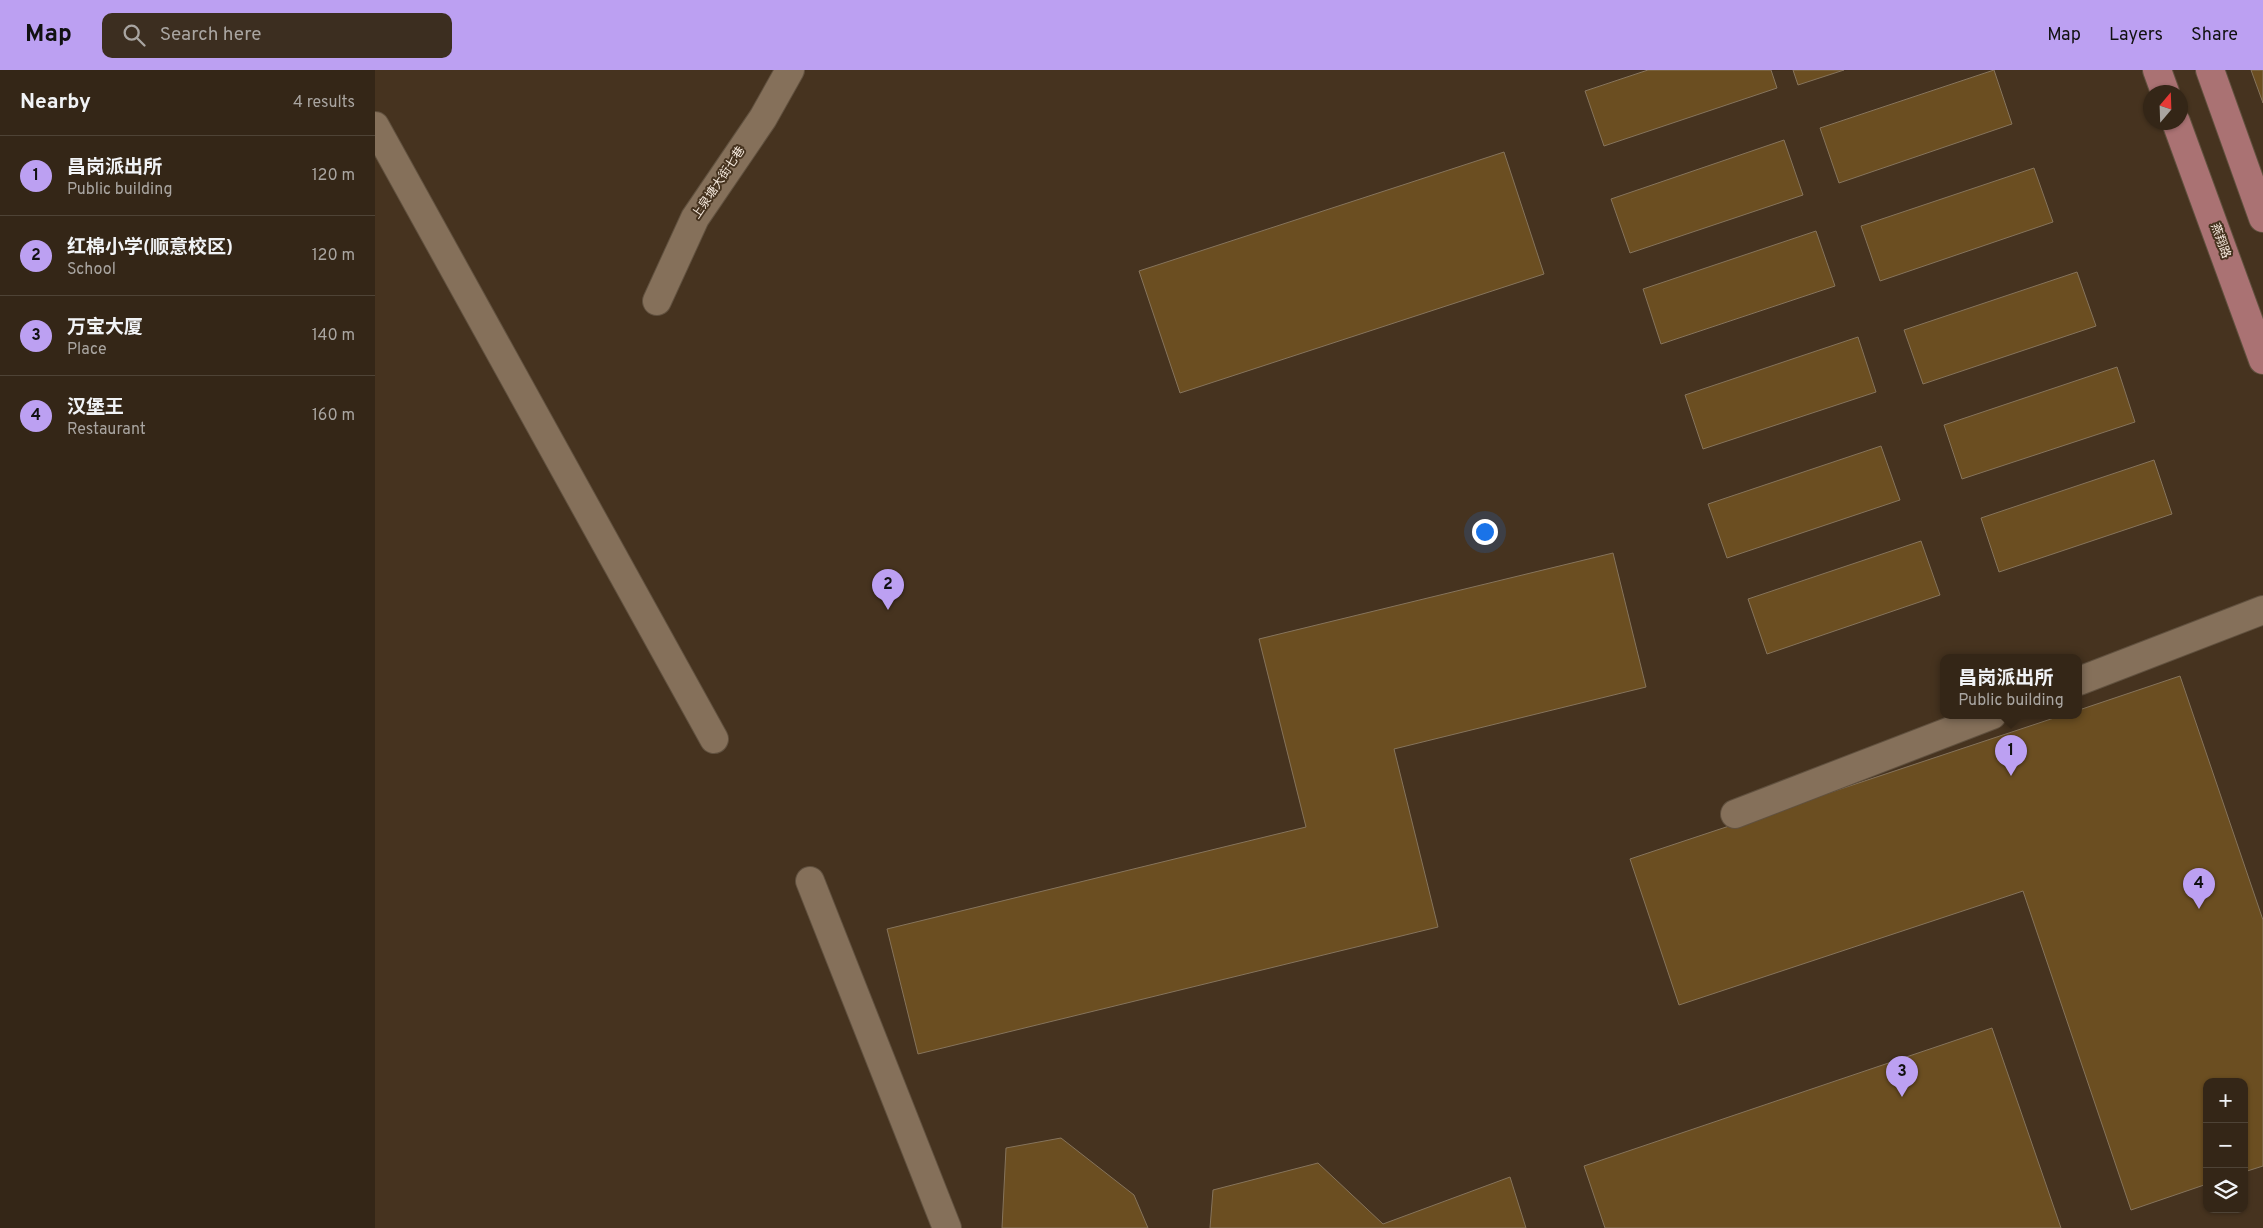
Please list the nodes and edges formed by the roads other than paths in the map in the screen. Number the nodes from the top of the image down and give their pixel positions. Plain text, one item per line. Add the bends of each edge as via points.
1 (790, 70) edge
2 (2157, 70) edge
3 (2210, 70) edge
4 (2162, 85) edge
5 (375, 126) edge
6 (2179, 130) edge
7 (2263, 218) edge
8 (657, 301) dead end
9 (2263, 360) edge
10 (2263, 610) edge
11 (2082, 680) edge
12 (1982, 719) edge
13 (714, 739) dead end
14 (1735, 814) dead end
15 (810, 881) dead end
16 (947, 1228) edge

1 - 8 street, 上泉塘大街七巷 via 763,118 695,218
2 - 4 main road
3 - 7 main road
5 - 13 street
6 - 9 main road, 燕翔路
10 - 11 street
12 - 14 street
15 - 16 street

